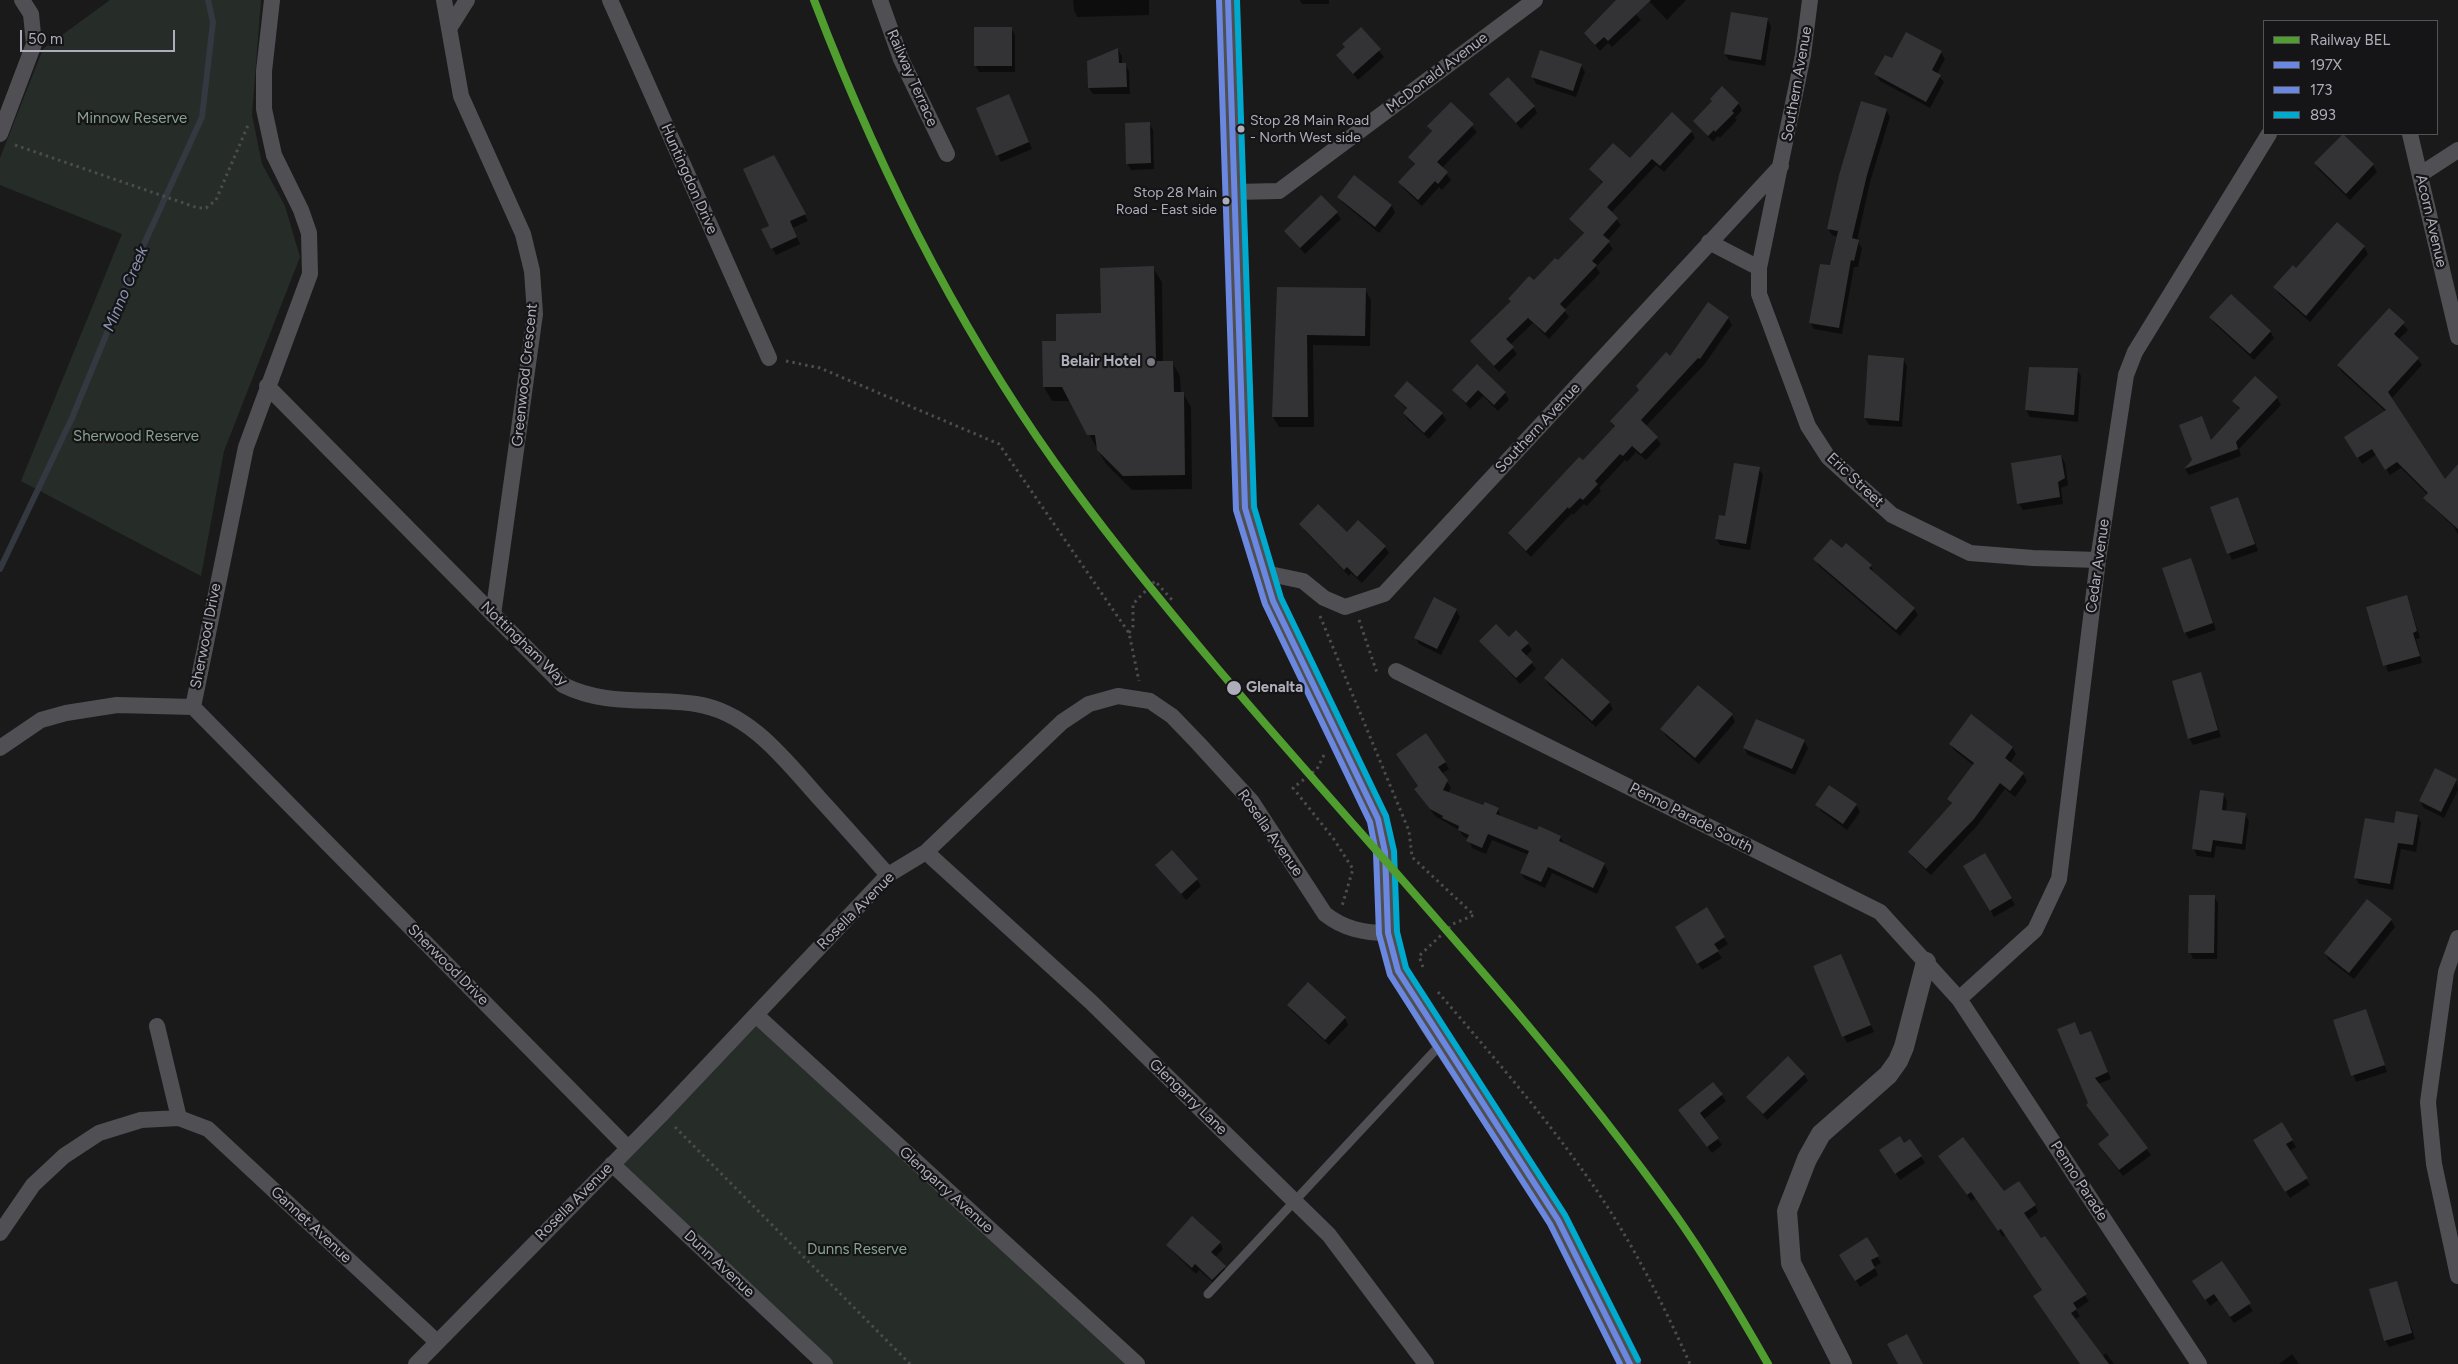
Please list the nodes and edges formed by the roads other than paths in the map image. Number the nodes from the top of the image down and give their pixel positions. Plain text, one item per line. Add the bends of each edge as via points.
1 (22, 0) edge
2 (272, 0) edge
3 (444, 0) edge
4 (467, 0) edge
5 (610, 0) edge
6 (880, 0) edge
7 (1228, 0) edge
8 (1535, 0) edge
9 (1810, 1) edge
10 (450, 27) junction
11 (2268, 135) edge
12 (2410, 135) edge
13 (5, 139) edge
14 (2458, 150) edge
15 (947, 154) dead end
16 (1782, 166) junction
17 (2421, 174) junction
18 (1234, 192) junction
19 (1709, 242) junction
20 (1759, 268) junction
21 (2458, 337) edge
22 (769, 358) road end
23 (267, 386) junction
24 (2098, 560) junction
25 (1265, 573) junction
26 (494, 615) junction
27 (1396, 671) road end
28 (193, 707) junction
29 (0, 748) edge
30 (926, 852) junction
31 (888, 875) junction
32 (1388, 933) junction
33 (2458, 938) edge
34 (1926, 962) junction
35 (1959, 999) junction
36 (756, 1015) junction
37 (157, 1026) dead end
38 (1442, 1043) junction
39 (180, 1118) junction
40 (628, 1148) junction
41 (612, 1164) junction
42 (1294, 1201) junction
43 (0, 1233) edge
44 (2458, 1276) edge
45 (1208, 1294) dead end
46 (436, 1341) junction
47 (416, 1364) edge
48 (825, 1364) edge
49 (1137, 1364) edge
50 (1426, 1364) edge
51 (1630, 1364) edge
52 (1842, 1364) edge
53 (2199, 1364) edge

1 - 13 street via 31,14 34,44
2 - 23 street, Sherwood Drive via 264,71 264,109 274,155 309,233 310,274
3 - 10 street, Greenwood Crescent
4 - 10 street
5 - 22 street, Huntingdon Drive
6 - 15 street, Railway Terrace via 901,59
7 - 18 main road
8 - 18 street, McDonald Avenue via 1279,191
9 - 16 street, Southern Avenue
10 - 26 street, Greenwood Crescent via 461,96 523,234 532,271 535,314
11 - 24 street, Cedar Avenue via 2135,352 2126,375
12 - 17 street, Acorn Avenue
14 - 17 street
16 - 19 street, Southern Avenue
16 - 20 street, Southern Avenue
17 - 21 street, Acorn Avenue
18 - 25 main road via 1245,508
19 - 20 street
19 - 25 street, Southern Avenue via 1384,594 1345,608 1324,598 1303,581
20 - 24 street, Eric Street via 1759,294 1808,426 1828,457 1892,515 1970,553
23 - 26 street, Nottingham Way
23 - 28 street, Sherwood Drive via 246,447
24 - 35 street, Cedar Avenue via 2059,879 2035,930
25 - 32 main road via 1273,601 1378,820 1384,840
26 - 31 street, Nottingham Way via 563,685 582,694 696,704 716,709 744,723 774,747
27 - 34 street, Penno Parade South via 1880,912
28 - 29 street via 117,705 66,713 40,720
28 - 40 street, Sherwood Drive
30 - 31 street, Rosella Avenue
30 - 32 street, Rosella Avenue via 1062,722 1089,704 1118,696 1150,701 1172,716 1252,802 1325,914 1337,924 1366,933
30 - 42 street, Glengarry Lane via 1091,1002
31 - 36 street, Rosella Avenue
32 - 38 main road via 1398,971
33 - 44 street via 2446,972 2428,1102 2434,1164
34 - 35 street, Penno Parade South
34 - 52 street via 1898,1061 1888,1076 1821,1134 1807,1159 1787,1211 1791,1263
35 - 53 street, Penno Parade
36 - 40 street, Rosella Avenue
36 - 49 street, Glengarry Avenue
37 - 39 street
38 - 42 lane
38 - 51 main road via 1558,1220
39 - 43 street, Gannet Avenue via 141,1120 99,1133 64,1156 33,1185
39 - 46 street, Gannet Avenue via 208,1129
40 - 41 street, Rosella Avenue
41 - 46 street, Rosella Avenue
41 - 48 street, Dunn Avenue
42 - 45 lane
42 - 50 street, Glengarry Lane via 1329,1234
46 - 47 street, Rosella Avenue

